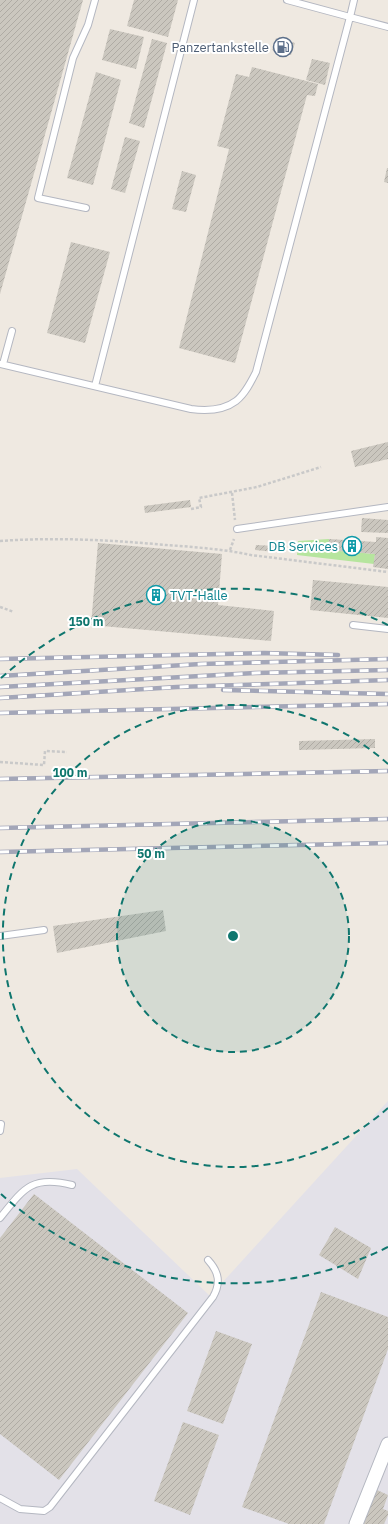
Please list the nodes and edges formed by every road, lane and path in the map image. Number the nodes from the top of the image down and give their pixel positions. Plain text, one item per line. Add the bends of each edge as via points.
1 (95, 0) edge
2 (194, 0) edge
3 (287, 0) edge
4 (354, 0) edge
5 (350, 17) junction
6 (388, 27) edge
7 (86, 208) dead end
8 (12, 331) dead end
9 (2, 364) edge
10 (95, 386) junction
11 (321, 467) dead end
12 (388, 507) edge
13 (191, 509) dead end
14 (237, 529) dead end
15 (0, 541) edge
16 (388, 572) edge
17 (0, 607) edge
18 (14, 612) dead end
19 (353, 625) dead end
20 (388, 629) edge
21 (67, 752) dead end
22 (0, 762) edge
23 (44, 930) dead end
24 (0, 936) edge
25 (1, 1124) edge
26 (0, 1131) edge
27 (72, 1185) dead end
28 (0, 1218) edge
29 (208, 1260) dead end
30 (388, 1444) edge
31 (0, 1498) edge
32 (356, 1524) edge

1 - 7 lane via 88,25 72,58 38,198
2 - 10 lane
3 - 5 lane
4 - 5 lane
5 - 6 lane
5 - 10 lane via 256,372 248,386 237,400 220,408 202,410
8 - 9 lane
9 - 10 lane
11 - 13 path via 257,487 199,498 201,507
12 - 14 lane
15 - 16 path via 113,540 230,550
17 - 18 path
19 - 20 lane
21 - 22 path via 45,751 44,765
23 - 24 lane
25 - 26 lane
27 - 28 lane via 50,1181 38,1183 15,1199
29 - 31 lane via 219,1278 213,1297 50,1507 44,1511 20,1508
30 - 32 street

